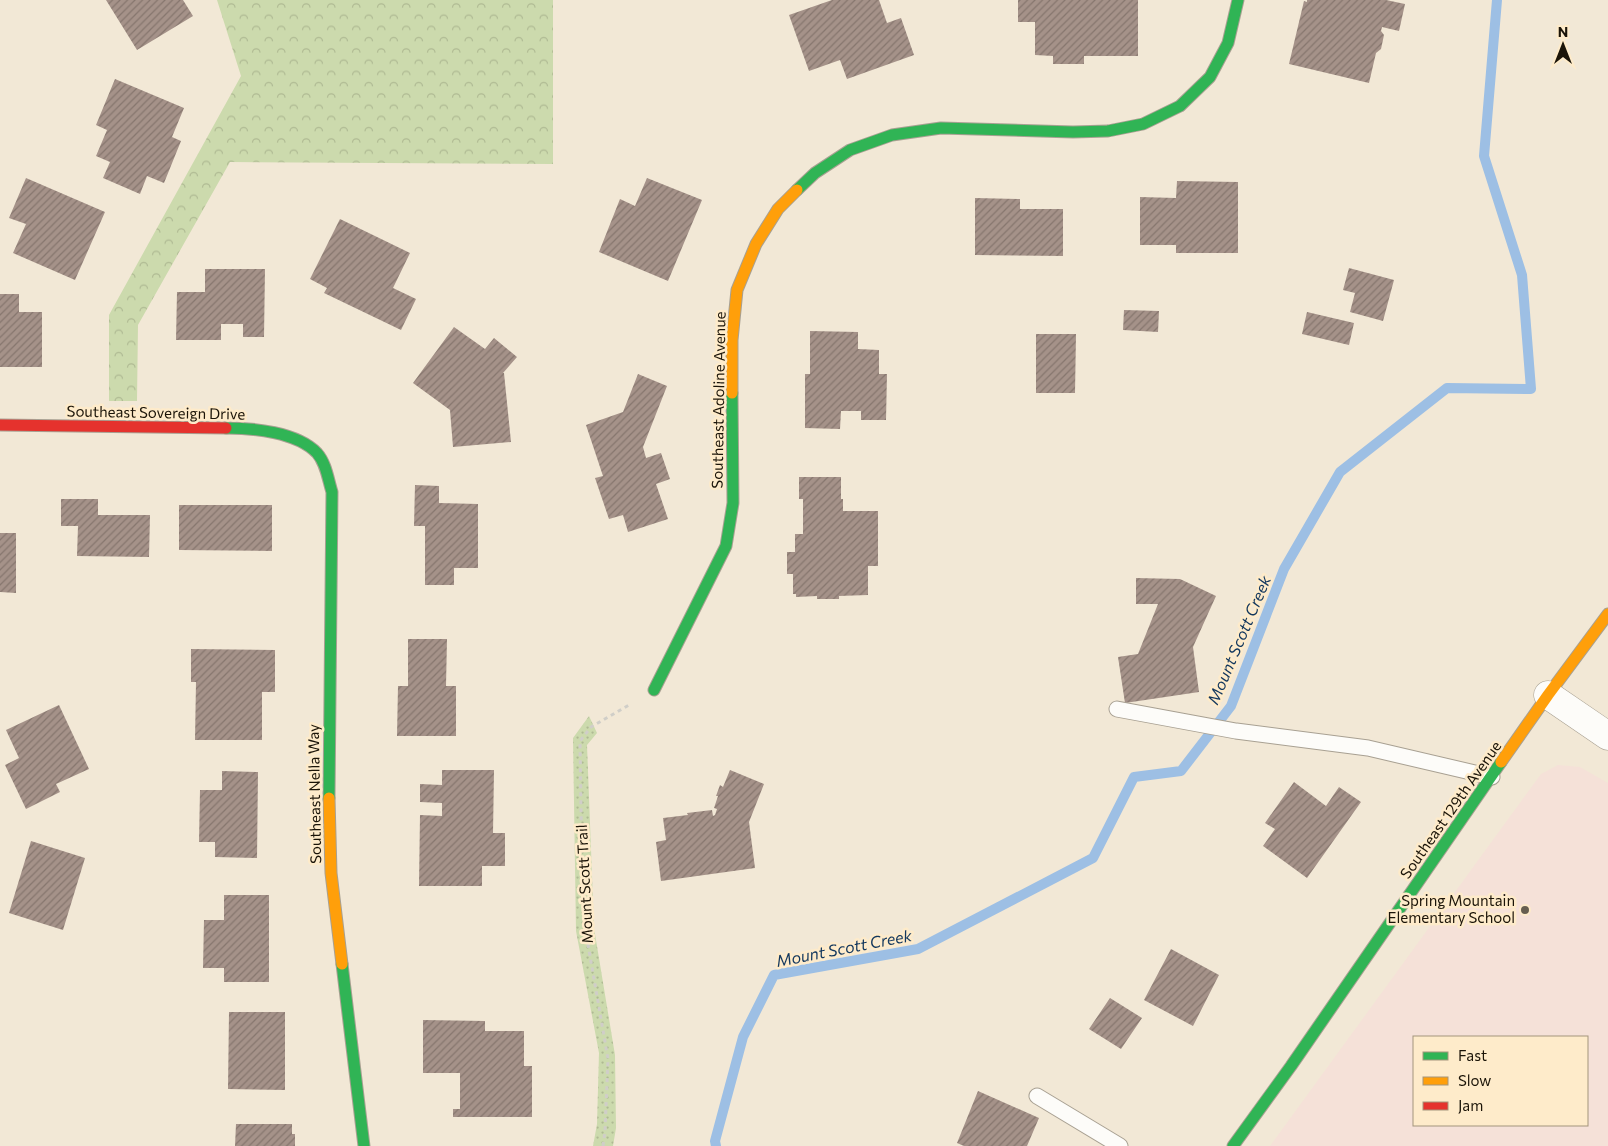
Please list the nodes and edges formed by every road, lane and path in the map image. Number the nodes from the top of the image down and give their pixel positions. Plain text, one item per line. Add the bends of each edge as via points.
1 (1238, 0) edge
2 (0, 425) edge
3 (309, 446) joint
4 (1608, 614) edge
5 (654, 690) joint
6 (1548, 695) junction
7 (1116, 710) dead end
8 (1608, 736) edge
9 (1492, 776) junction
10 (1037, 1096) dead end
11 (364, 1146) edge
12 (603, 1146) edge
13 (1120, 1146) edge
14 (1233, 1146) edge

1 - 5 street, Southeast Adoline Avenue via 1228,43 1210,77 1180,106 1143,124 1108,131 941,128 892,135 850,150 815,172 778,209 756,244 737,290 732,340 733,503 726,546
2 - 3 street, Southeast Sovereign Drive via 244,428 284,434
3 - 11 street, Southeast Nella Way via 322,461 332,492 328,778 331,873
4 - 6 street, Southeast 129th Avenue
5 - 12 path, Mount Scott Trail via 591,727 580,741 586,933 608,1059
6 - 8 street
6 - 9 street, Southeast 129th Avenue
7 - 9 lane via 1236,732 1368,748
9 - 14 street, Southeast 129th Avenue
10 - 13 lane

